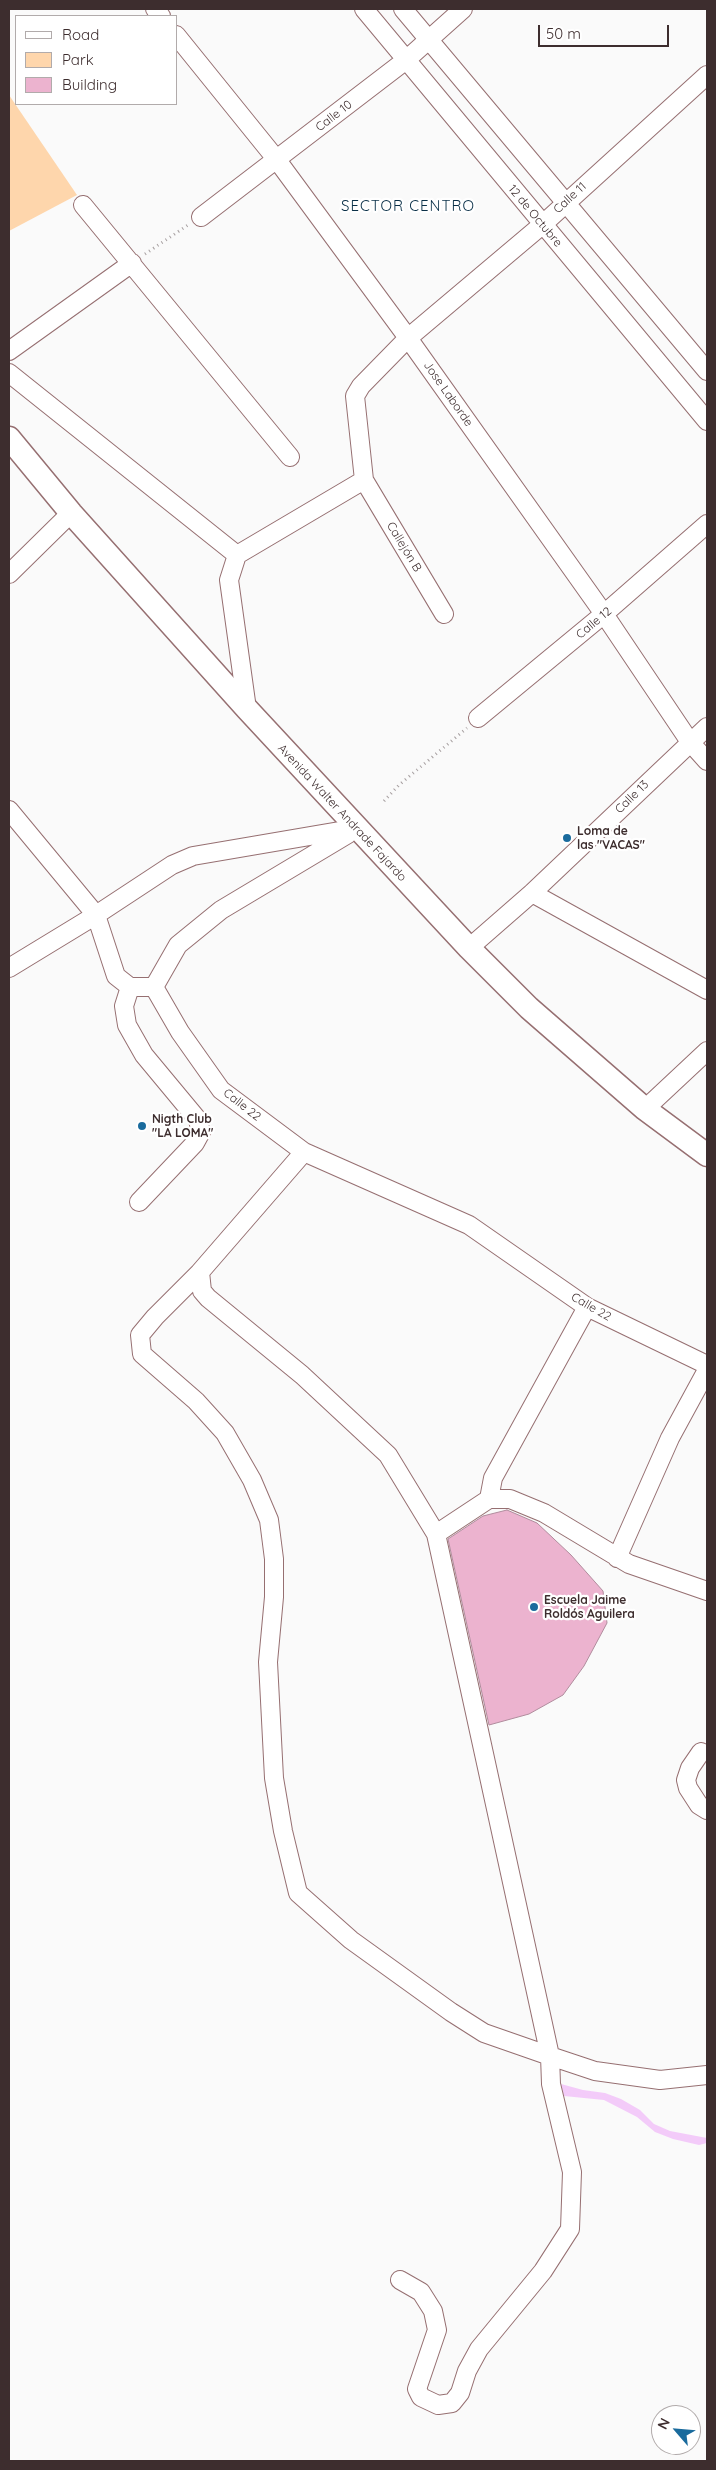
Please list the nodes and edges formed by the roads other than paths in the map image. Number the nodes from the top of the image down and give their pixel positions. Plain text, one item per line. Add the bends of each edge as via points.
1 (364, 9) edge
2 (403, 9) edge
3 (463, 9) edge
4 (178, 37) edge
5 (429, 41) junction
6 (406, 60) junction
7 (707, 76) edge
8 (277, 160) junction
9 (564, 203) junction
10 (83, 205) dead end
11 (201, 217) road end
12 (542, 225) junction
13 (132, 263) junction
14 (408, 338) junction
15 (9, 351) edge
16 (707, 371) edge
17 (9, 373) edge
18 (707, 421) edge
19 (9, 438) edge
20 (290, 456) dead end
21 (364, 480) junction
22 (71, 513) junction
23 (707, 524) edge
24 (237, 554) junction
25 (9, 574) edge
26 (444, 614) dead end
27 (604, 614) junction
28 (247, 709) junction
29 (478, 718) road end
30 (707, 727) edge
31 (690, 742) junction
32 (707, 761) edge
33 (9, 810) edge
34 (357, 828) junction
35 (532, 892) junction
36 (96, 915) junction
37 (469, 948) junction
38 (9, 968) edge
39 (154, 986) junction
40 (130, 987) junction
41 (707, 990) edge
42 (707, 1051) edge
43 (645, 1109) junction
44 (304, 1152) junction
45 (707, 1155) edge
46 (139, 1202) dead end
47 (200, 1272) junction
48 (587, 1307) junction
49 (707, 1365) edge
50 (707, 1370) edge
51 (489, 1499) junction
52 (436, 1534) junction
53 (617, 1558) junction
54 (707, 1591) edge
55 (705, 1747) edge
56 (707, 1810) edge
57 (550, 2056) junction
58 (707, 2075) edge
59 (400, 2280) dead end

1 - 6 street, 12 de Octubre
2 - 5 street
3 - 5 street, Calle 10
4 - 8 street, Jose Laborde
5 - 6 street, Calle 10
5 - 9 street
6 - 8 street, Calle 10
6 - 12 street, 12 de Octubre
7 - 9 street, Calle 11
8 - 11 street, Calle 10
8 - 14 street, Jose Laborde
9 - 12 street, Calle 11
9 - 16 street
10 - 13 street
12 - 14 street, Calle 11
12 - 18 street, 12 de Octubre
13 - 15 street
13 - 20 street
14 - 21 street, Calle 11 via 356,392
14 - 27 street, Jose Laborde
17 - 24 street
19 - 22 main road, Avenida Walter Andrade Fajardo
21 - 24 street
21 - 26 street, Callejón B
22 - 25 street
22 - 28 main road, Avenida Walter Andrade Fajardo
23 - 27 street, Calle 12
24 - 28 street via 229,580
27 - 29 street, Calle 12
27 - 31 street, Jose Laborde
28 - 34 main road, Avenida Walter Andrade Fajardo
30 - 31 street, Calle 13
31 - 32 street, Jose Laborde
31 - 35 street, Calle 13
33 - 36 street
34 - 36 street via 193,856 172,864
34 - 37 main road, Avenida Walter Andrade Fajardo
34 - 39 street via 221,910 178,945
35 - 37 street, Calle 13
35 - 41 street
36 - 38 street
36 - 40 street via 116,976
37 - 43 main road, Avenida Walter Andrade Fajardo via 529,1008
39 - 40 street
39 - 44 street, Calle 22 via 180,1032 222,1090
40 - 46 street via 124,1006 127,1025 144,1055 198,1120 201,1132 195,1143
42 - 43 street
43 - 45 main road, Avenida Walter Andrade Fajardo
44 - 47 street
44 - 48 street, Calle 22 via 469,1225
47 - 52 street via 202,1291 208,1298 302,1375 388,1455
47 - 57 street via 140,1335 142,1354 196,1401 225,1432 252,1480 268,1520 274,1559 268,1662 274,1778 298,1893 351,1940 451,2012 484,2033
48 - 49 street, Calle 22
48 - 51 street via 493,1478
50 - 53 street via 670,1438
51 - 52 street
51 - 53 street via 510,1499 544,1513
52 - 57 street
53 - 54 street
55 - 56 street via 690,1768 686,1780 699,1806
57 - 58 street via 595,2071 660,2080
57 - 59 street via 551,2084 572,2172 570,2229 543,2272 479,2349 460,2393 452,2403 438,2405 421,2397 417,2389 437,2330 433,2311 421,2292

